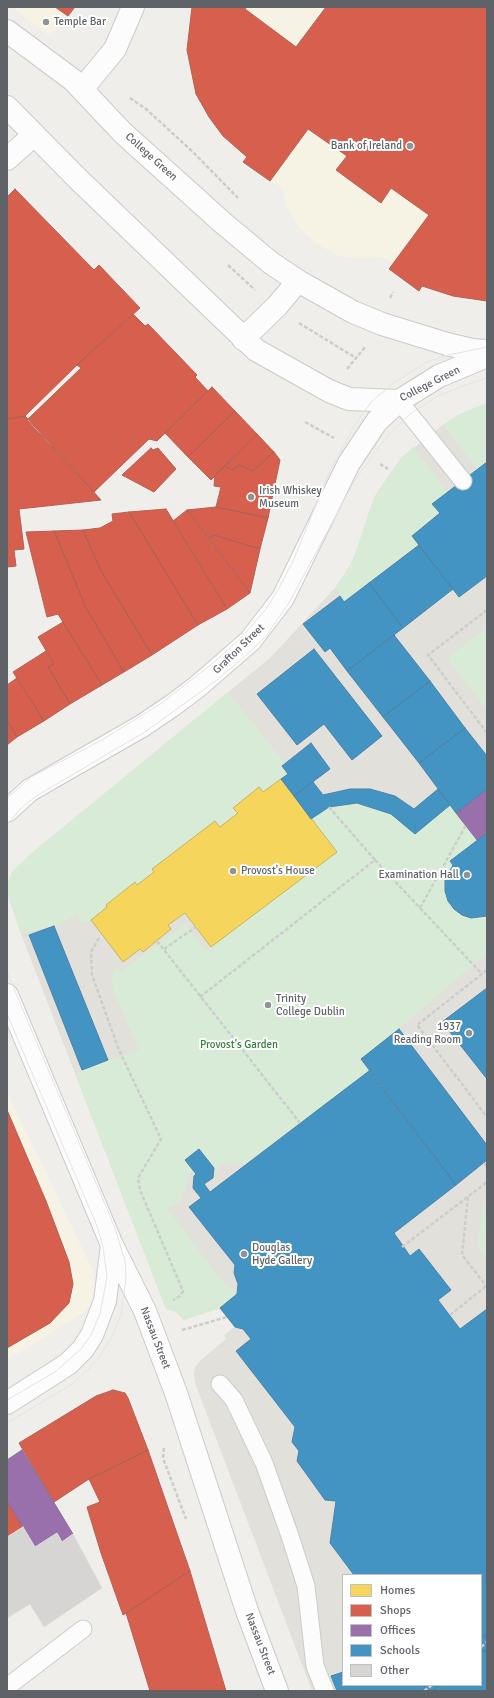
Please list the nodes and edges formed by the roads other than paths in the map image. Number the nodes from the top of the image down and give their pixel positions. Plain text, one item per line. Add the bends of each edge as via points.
1 (134, 7) edge
2 (7, 31) edge
3 (86, 92) junction
4 (7, 107) edge
5 (34, 135) junction
6 (7, 159) edge
7 (298, 281) junction
8 (243, 338) junction
9 (487, 351) edge
10 (487, 356) edge
11 (399, 401) junction
12 (463, 481) dead end
13 (10, 807) edge
14 (7, 994) edge
15 (112, 1245) junction
16 (220, 1384) dead end
17 (7, 1403) edge
18 (83, 1629) dead end
19 (7, 1687) edge
20 (277, 1691) edge
21 (325, 1691) edge

1 - 3 main road via 115,49
2 - 3 main road, College Green
3 - 7 main road, College Green via 123,133 223,223
4 - 5 main road, College Green
5 - 6 main road
5 - 8 main road, College Green
7 - 8 main road via 277,306
7 - 9 main road, College Green via 353,312 382,324 447,344
8 - 11 main road, College Green via 256,350 329,391 349,399
10 - 11 main road, College Green via 439,376
11 - 12 lane
11 - 13 main road, Grafton Street via 377,421 364,440 283,598 250,642 167,709 30,790
14 - 15 main road, Nassau Street
15 - 17 main road via 105,1301 92,1335 83,1349 68,1364
15 - 20 main road, Nassau Street via 145,1311 176,1393 247,1611
16 - 21 lane via 234,1400 264,1463 290,1536 306,1586 315,1666
18 - 19 lane

